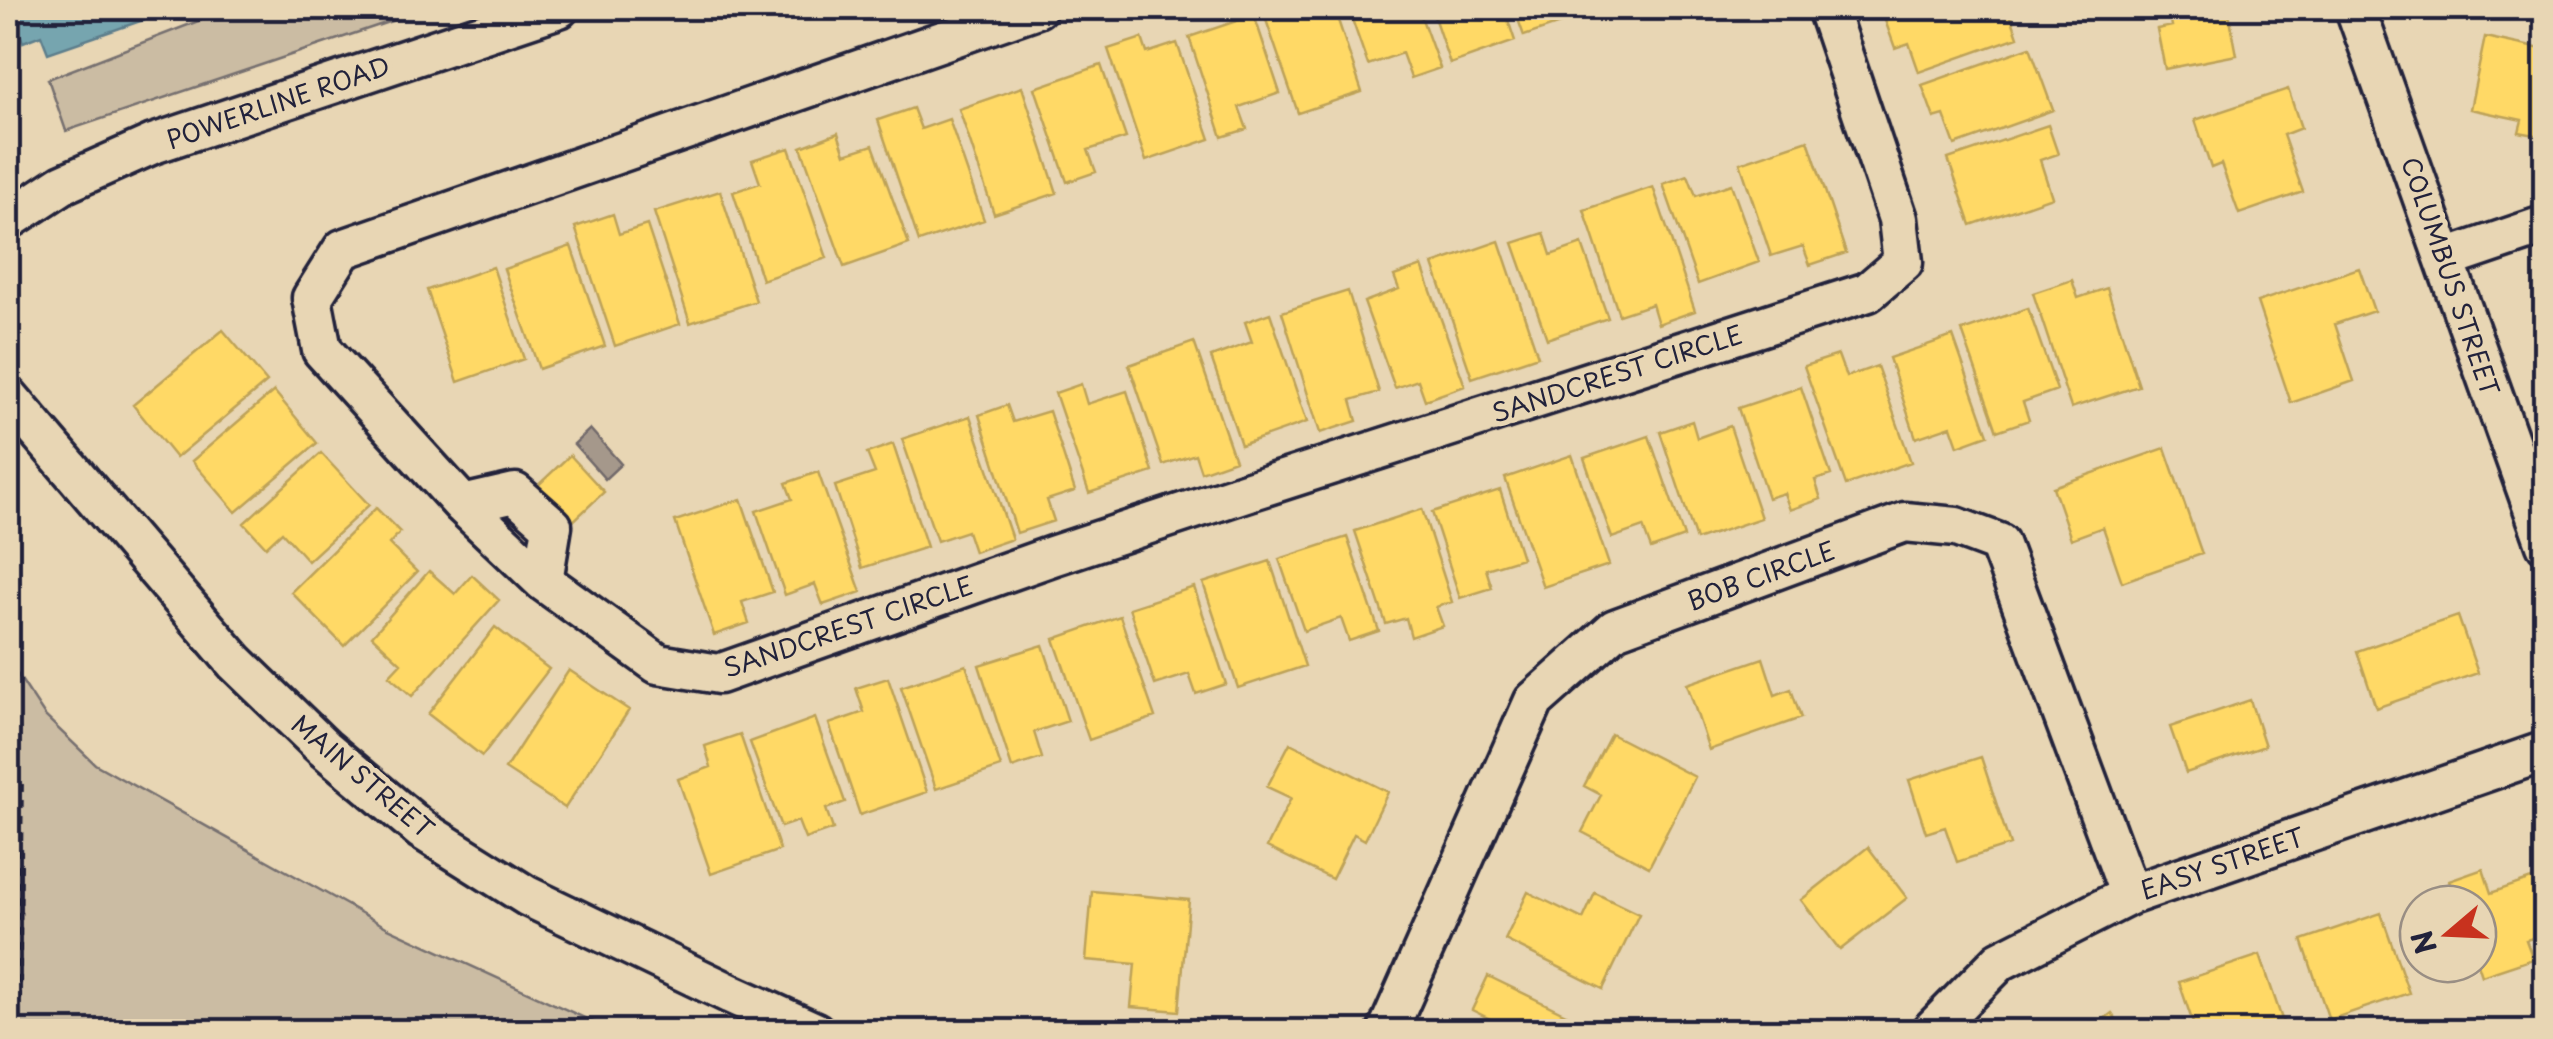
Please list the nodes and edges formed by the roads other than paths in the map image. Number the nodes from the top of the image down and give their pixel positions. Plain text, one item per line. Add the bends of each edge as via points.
1 (559, 8) edge
2 (1037, 8) edge
3 (1827, 8) edge
4 (2355, 8) edge
5 (11, 207) edge
6 (2546, 225) edge
7 (2446, 259) junction
8 (8, 396) edge
9 (2546, 544) edge
10 (2546, 751) edge
11 (2130, 895) junction
12 (816, 1032) edge
13 (1388, 1032) edge
14 (1930, 1032) edge

1 - 5 street, POWERLINE ROAD via 152,144
2 - 3 street, SANDCREST CIRCLE via 343,249 312,298 322,350 463,505 543,580 658,664 719,674 1052,556 1868,292 1903,262 1898,219
4 - 7 street, COLUMBUS STREET
6 - 7 street
7 - 9 street, COLUMBUS STREET
8 - 12 street, MAIN STREET via 236,662 422,830 527,896
10 - 11 street, EASY STREET
11 - 13 street, BOB CIRCLE via 1998,543 1956,527 1904,522 1616,629 1534,701
11 - 14 street, EASY STREET via 2000,961

